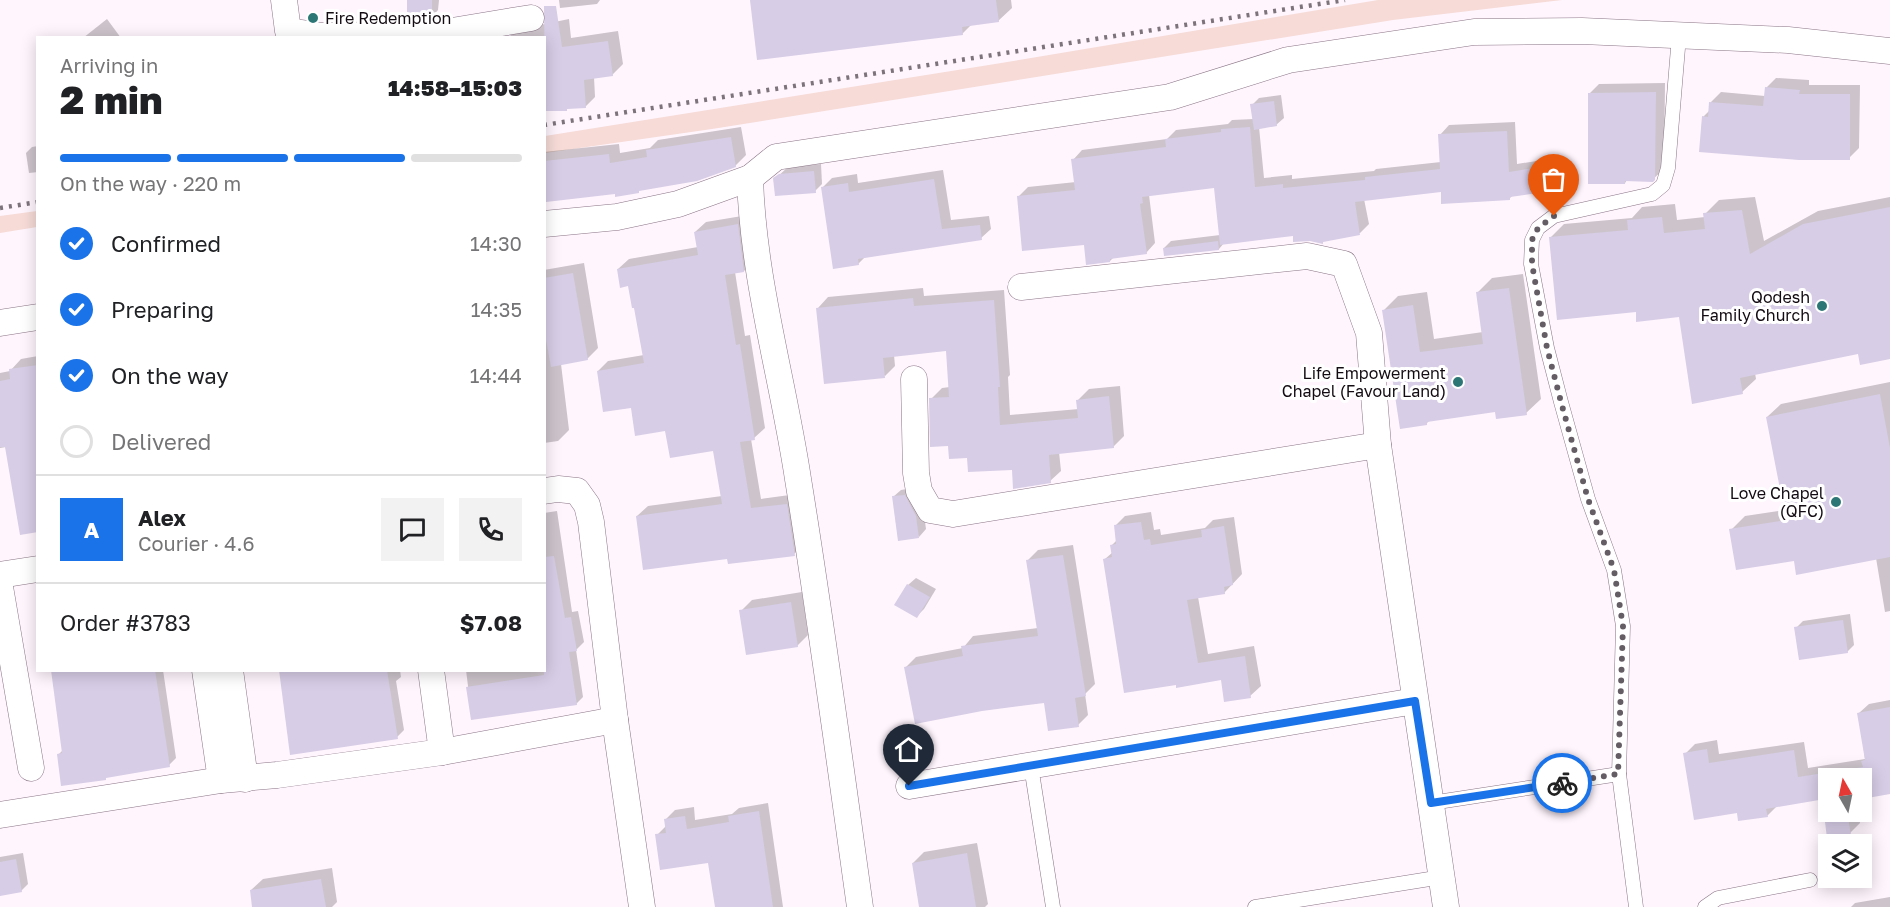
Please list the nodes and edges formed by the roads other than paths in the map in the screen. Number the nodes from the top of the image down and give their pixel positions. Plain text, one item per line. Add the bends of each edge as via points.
1 (284, 0) edge
2 (531, 18) dead end
3 (1679, 36) junction
4 (1890, 51) edge
5 (750, 178) junction
6 (546, 224) edge
7 (1022, 287) dead end
8 (36, 317) edge
9 (0, 323) edge
10 (914, 380) dead end
11 (1378, 445) junction
12 (546, 491) edge
13 (36, 569) edge
14 (0, 575) edge
15 (0, 587) edge
16 (206, 672) edge
17 (230, 672) edge
18 (431, 672) edge
19 (1415, 701) junction
20 (615, 720) junction
21 (442, 752) junction
22 (1031, 766) junction
23 (31, 768) dead end
24 (1618, 774) junction
25 (233, 779) junction
26 (909, 786) dead end
27 (1431, 803) junction
28 (0, 815) edge
29 (1442, 877) junction
30 (1810, 880) dead end
31 (642, 907) edge
32 (860, 907) edge
33 (1053, 907) edge
34 (1255, 907) edge
35 (1446, 907) edge
36 (1636, 907) edge
37 (1705, 907) edge

1 - 2 street via 288,30 323,36 434,34
3 - 4 street via 1788,40
3 - 5 street via 1582,31 1474,32 1298,58 1170,97 776,156
3 - 24 lane via 1668,168 1663,185 1652,194 1554,216 1538,228 1532,240 1532,264 1547,348 1588,499 1614,570 1623,626
5 - 6 street via 678,204 617,217
5 - 32 street via 752,221 798,477
7 - 11 street via 1307,256 1344,264 1369,333
8 - 9 street
10 - 11 street via 916,473 920,491 930,510 953,514
11 - 19 street
12 - 20 street via 577,491 587,505
13 - 14 street
15 - 23 street
16 - 25 street
17 - 25 street
18 - 21 street
19 - 22 street
19 - 27 street
20 - 21 street
20 - 31 street
21 - 25 street
22 - 26 street
22 - 33 lane
24 - 27 lane
24 - 36 lane
25 - 28 street
27 - 29 street
29 - 34 lane
29 - 35 street
30 - 37 lane via 1718,898

